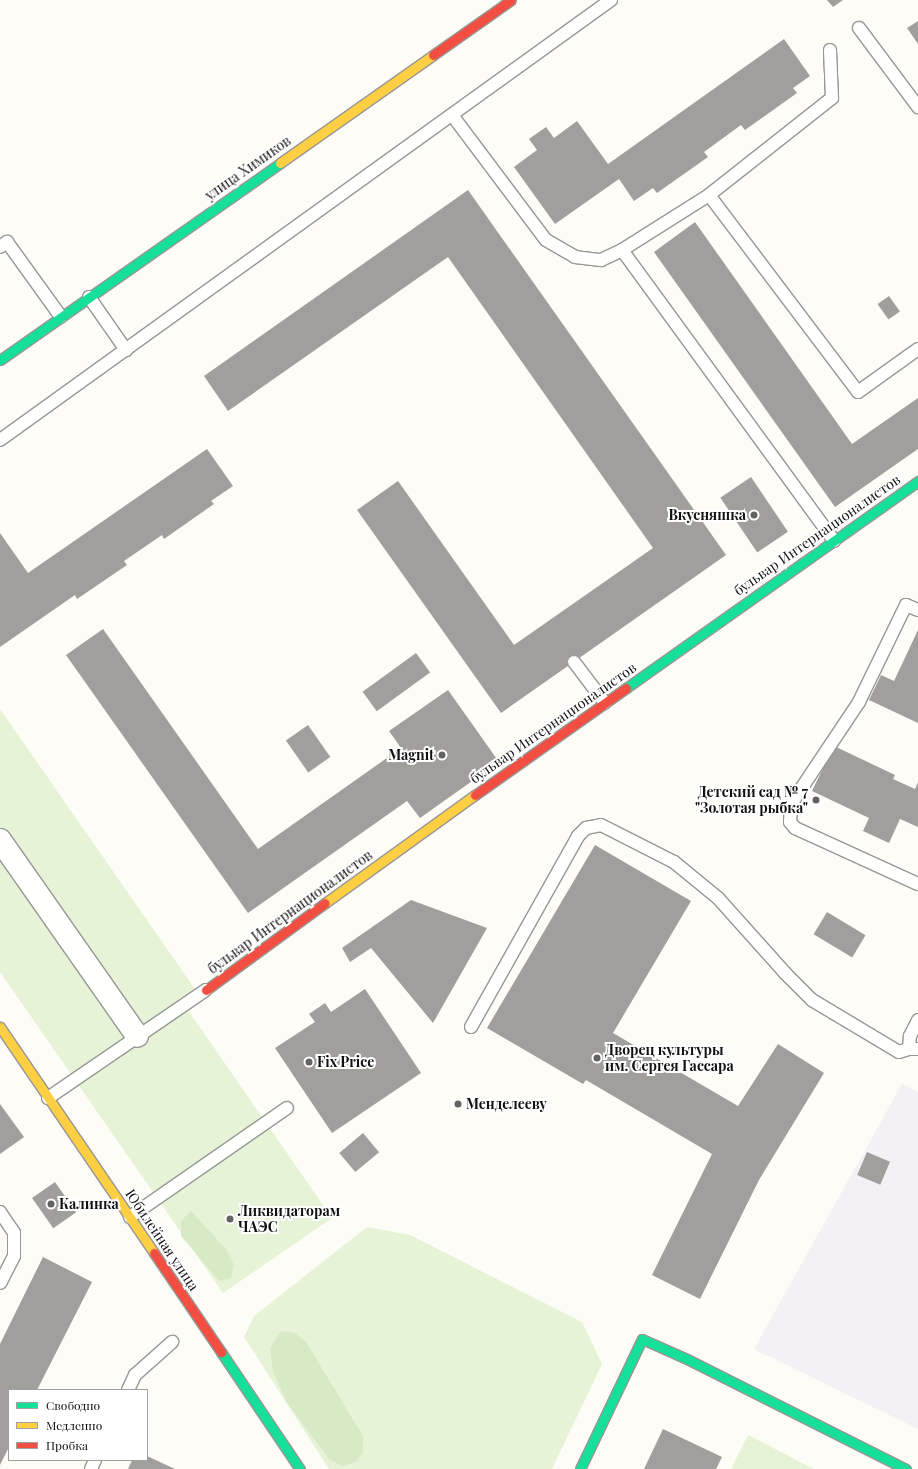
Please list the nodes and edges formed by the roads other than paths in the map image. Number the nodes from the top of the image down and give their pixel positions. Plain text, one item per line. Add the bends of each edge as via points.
1 (511, 0) edge
2 (611, 0) edge
3 (859, 28) dead end
4 (830, 50) dead end
5 (918, 107) edge
6 (452, 115) junction
7 (709, 195) junction
8 (0, 247) edge
9 (622, 250) junction
10 (89, 297) junction
11 (61, 317) junction
12 (918, 348) edge
13 (126, 350) junction
14 (0, 360) edge
15 (0, 440) edge
16 (918, 481) edge
17 (834, 541) junction
18 (918, 610) edge
19 (574, 662) dead end
20 (605, 703) junction
21 (0, 840) edge
22 (918, 884) edge
23 (206, 990) joint
24 (918, 1020) edge
25 (0, 1027) edge
26 (471, 1027) dead end
27 (137, 1036) junction
28 (913, 1049) edge
29 (48, 1098) junction
30 (287, 1108) dead end
31 (0, 1212) edge
32 (130, 1217) junction
33 (0, 1283) edge
34 (172, 1342) dead end
35 (128, 1389) edge
36 (300, 1469) edge
37 (580, 1469) edge
38 (906, 1469) edge

1 - 10 street, улица Химиков
2 - 6 lane
3 - 5 lane
4 - 7 lane via 832,98
6 - 9 lane via 546,240 575,257 602,260
6 - 13 lane
7 - 9 lane
7 - 12 lane via 858,392
8 - 11 lane via 7,242
9 - 17 lane
10 - 11 street, улица Химиков
10 - 13 lane
11 - 14 street, улица Химиков
13 - 15 lane
16 - 17 street, бульвар Интернационалистов
17 - 20 street, бульвар Интернационалистов
18 - 22 lane via 906,605 859,702 795,798 791,807 790,822 795,828
19 - 20 lane
20 - 23 street, бульвар Интернационалистов
21 - 27 street
23 - 27 lane
24 - 28 lane via 910,1036
25 - 29 street, Юбилейная улица
26 - 28 lane via 578,836 586,828 601,824 674,862 718,898 812,1000 899,1052
27 - 29 lane
29 - 32 street, Юбилейная улица
30 - 32 lane
31 - 33 lane via 14,1233 14,1256
32 - 36 street, Юбилейная улица
34 - 35 lane via 135,1375
37 - 38 street via 642,1339

